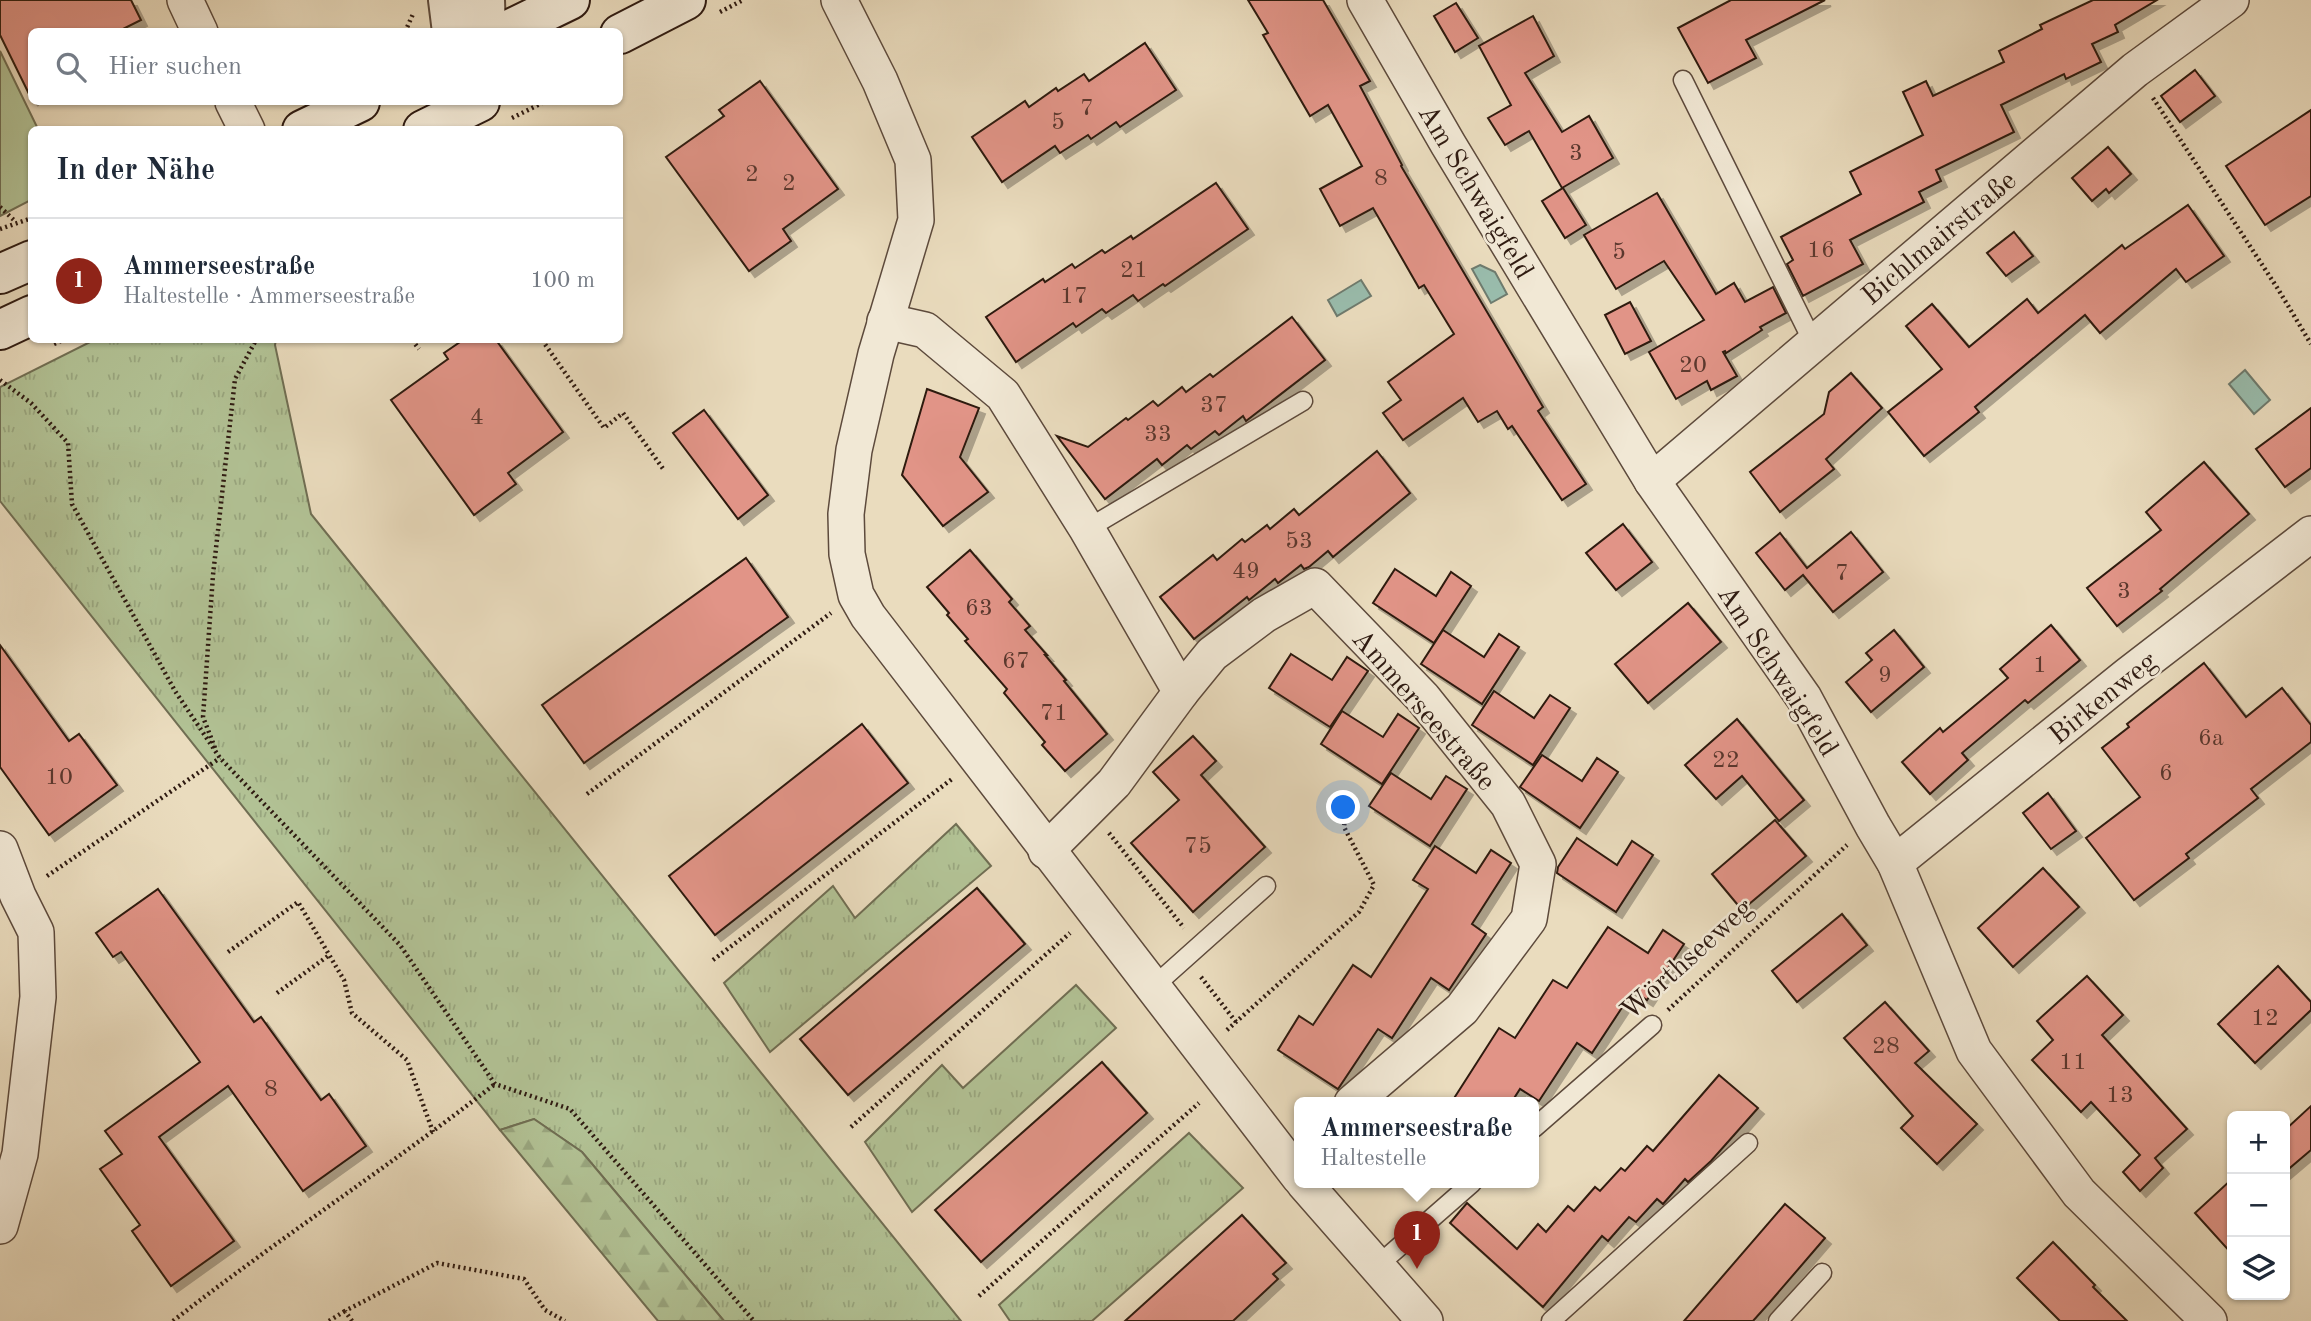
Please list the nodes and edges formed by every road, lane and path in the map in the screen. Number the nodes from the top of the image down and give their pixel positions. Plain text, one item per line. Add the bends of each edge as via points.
1 (185, 0) edge
2 (448, 0) edge
3 (485, 0) edge
4 (570, 0) edge
5 (686, 0) edge
6 (839, 0) edge
7 (1365, 0) edge
8 (2231, 0) edge
9 (198, 28) edge
10 (452, 28) edge
11 (486, 28) edge
12 (512, 28) edge
13 (623, 32) edge
14 (2135, 70) junction
15 (1683, 80) dead end
16 (234, 105) edge
17 (354, 105) edge
18 (488, 106) edge
19 (245, 126) edge
20 (310, 126) edge
21 (434, 126) edge
22 (0, 207) edge
23 (28, 219) edge
24 (16, 222) junction
25 (0, 229) edge
26 (28, 262) edge
27 (0, 274) edge
28 (28, 317) edge
29 (885, 321) junction
30 (0, 330) edge
31 (1813, 342) junction
32 (254, 343) edge
33 (414, 343) edge
34 (544, 343) edge
35 (2311, 344) edge
36 (419, 349) dead end
37 (0, 380) edge
38 (1303, 401) dead end
39 (664, 470) dead end
40 (1651, 481) junction
41 (1087, 529) junction
42 (2311, 534) edge
43 (856, 595) junction
44 (1181, 692) junction
45 (220, 758) junction
46 (977, 760) junction
47 (587, 794) dead end
48 (1347, 802) dead end
49 (1089, 807) junction
50 (1873, 826) junction
51 (0, 849) edge
52 (1046, 850) junction
53 (1895, 863) junction
54 (1266, 886) dead end
55 (18, 896) junction
56 (1095, 913) junction
57 (228, 952) dead end
58 (328, 956) junction
59 (1186, 958) junction
60 (713, 960) dead end
61 (1153, 987) junction
62 (277, 993) dead end
63 (1236, 1022) junction
64 (1652, 1025) joint
65 (1202, 1052) junction
66 (1224, 1081) junction
67 (495, 1084) junction
68 (1359, 1097) edge
69 (1539, 1124) edge
70 (851, 1127) dead end
71 (433, 1132) junction
72 (1748, 1143) dead end
73 (1294, 1163) edge
74 (1314, 1188) edge
75 (1466, 1188) edge
76 (0, 1226) edge
77 (1376, 1267) junction
78 (1822, 1273) dead end
79 (979, 1296) dead end
80 (345, 1311) junction
81 (173, 1321) edge
82 (330, 1321) edge
83 (352, 1321) edge
84 (565, 1321) edge
85 (754, 1321) edge
86 (1425, 1321) edge
87 (1551, 1321) edge
88 (1778, 1321) edge
89 (2209, 1321) edge

1 - 9 street
2 - 10 main road
3 - 11 main road
4 - 12 main road
5 - 13 main road
6 - 29 street via 913,160 916,220
7 - 40 street, Am Schwaigfeld
8 - 14 street, Bichlmairstraße
14 - 31 street, Bichlmairstraße
14 - 35 path
15 - 31 lane
16 - 19 street
17 - 20 main road
18 - 21 main road
22 - 24 path
23 - 24 path
24 - 25 path
26 - 27 main road
28 - 30 main road
29 - 41 street via 925,330 1003,395
29 - 43 street via 854,450 846,514 847,554
31 - 40 street, Bichlmairstraße
32 - 45 path via 235,379 213,575 203,717
33 - 36 path
34 - 39 path via 604,428 622,414
37 - 45 path via 31,403 68,443 72,504 176,691
38 - 41 lane
40 - 50 street, Am Schwaigfeld via 1804,698
41 - 44 street
42 - 53 street, Birkenweg
43 - 46 street
43 - 47 path
44 - 49 street, Ammerseestraße via 1114,783
44 - 68 street, Ammerseestraße via 1212,654 1264,615 1315,586 1423,698 1500,793 1538,864 1529,919 1462,1009
45 - 55 path
45 - 67 path via 400,945
46 - 52 street
46 - 60 path
48 - 63 path via 1344,827 1374,885 1359,912
49 - 52 street, Ammerseestraße
49 - 59 path via 1185,928
50 - 53 street, Am Schwaigfeld
50 - 64 path, Wörthseeweg
51 - 55 street
52 - 56 street
53 - 89 street, Am Schwaigfeld via 1974,1051 2079,1192
54 - 59 lane
55 - 76 street via 36,932 38,997 20,1154
56 - 61 street
56 - 70 path
57 - 58 path via 299,902
58 - 62 path
58 - 71 path via 344,980 352,1013 407,1060
59 - 61 lane
59 - 63 path
61 - 65 street
63 - 65 path
64 - 69 lane, Wörthseeweg
65 - 66 street
66 - 73 street
66 - 79 path
67 - 71 path
67 - 85 path via 570,1109
71 - 81 path
72 - 87 lane
74 - 77 street
75 - 77 lane
77 - 86 street
78 - 88 lane
80 - 82 path
80 - 83 path
80 - 84 path via 437,1263 524,1279 545,1310

